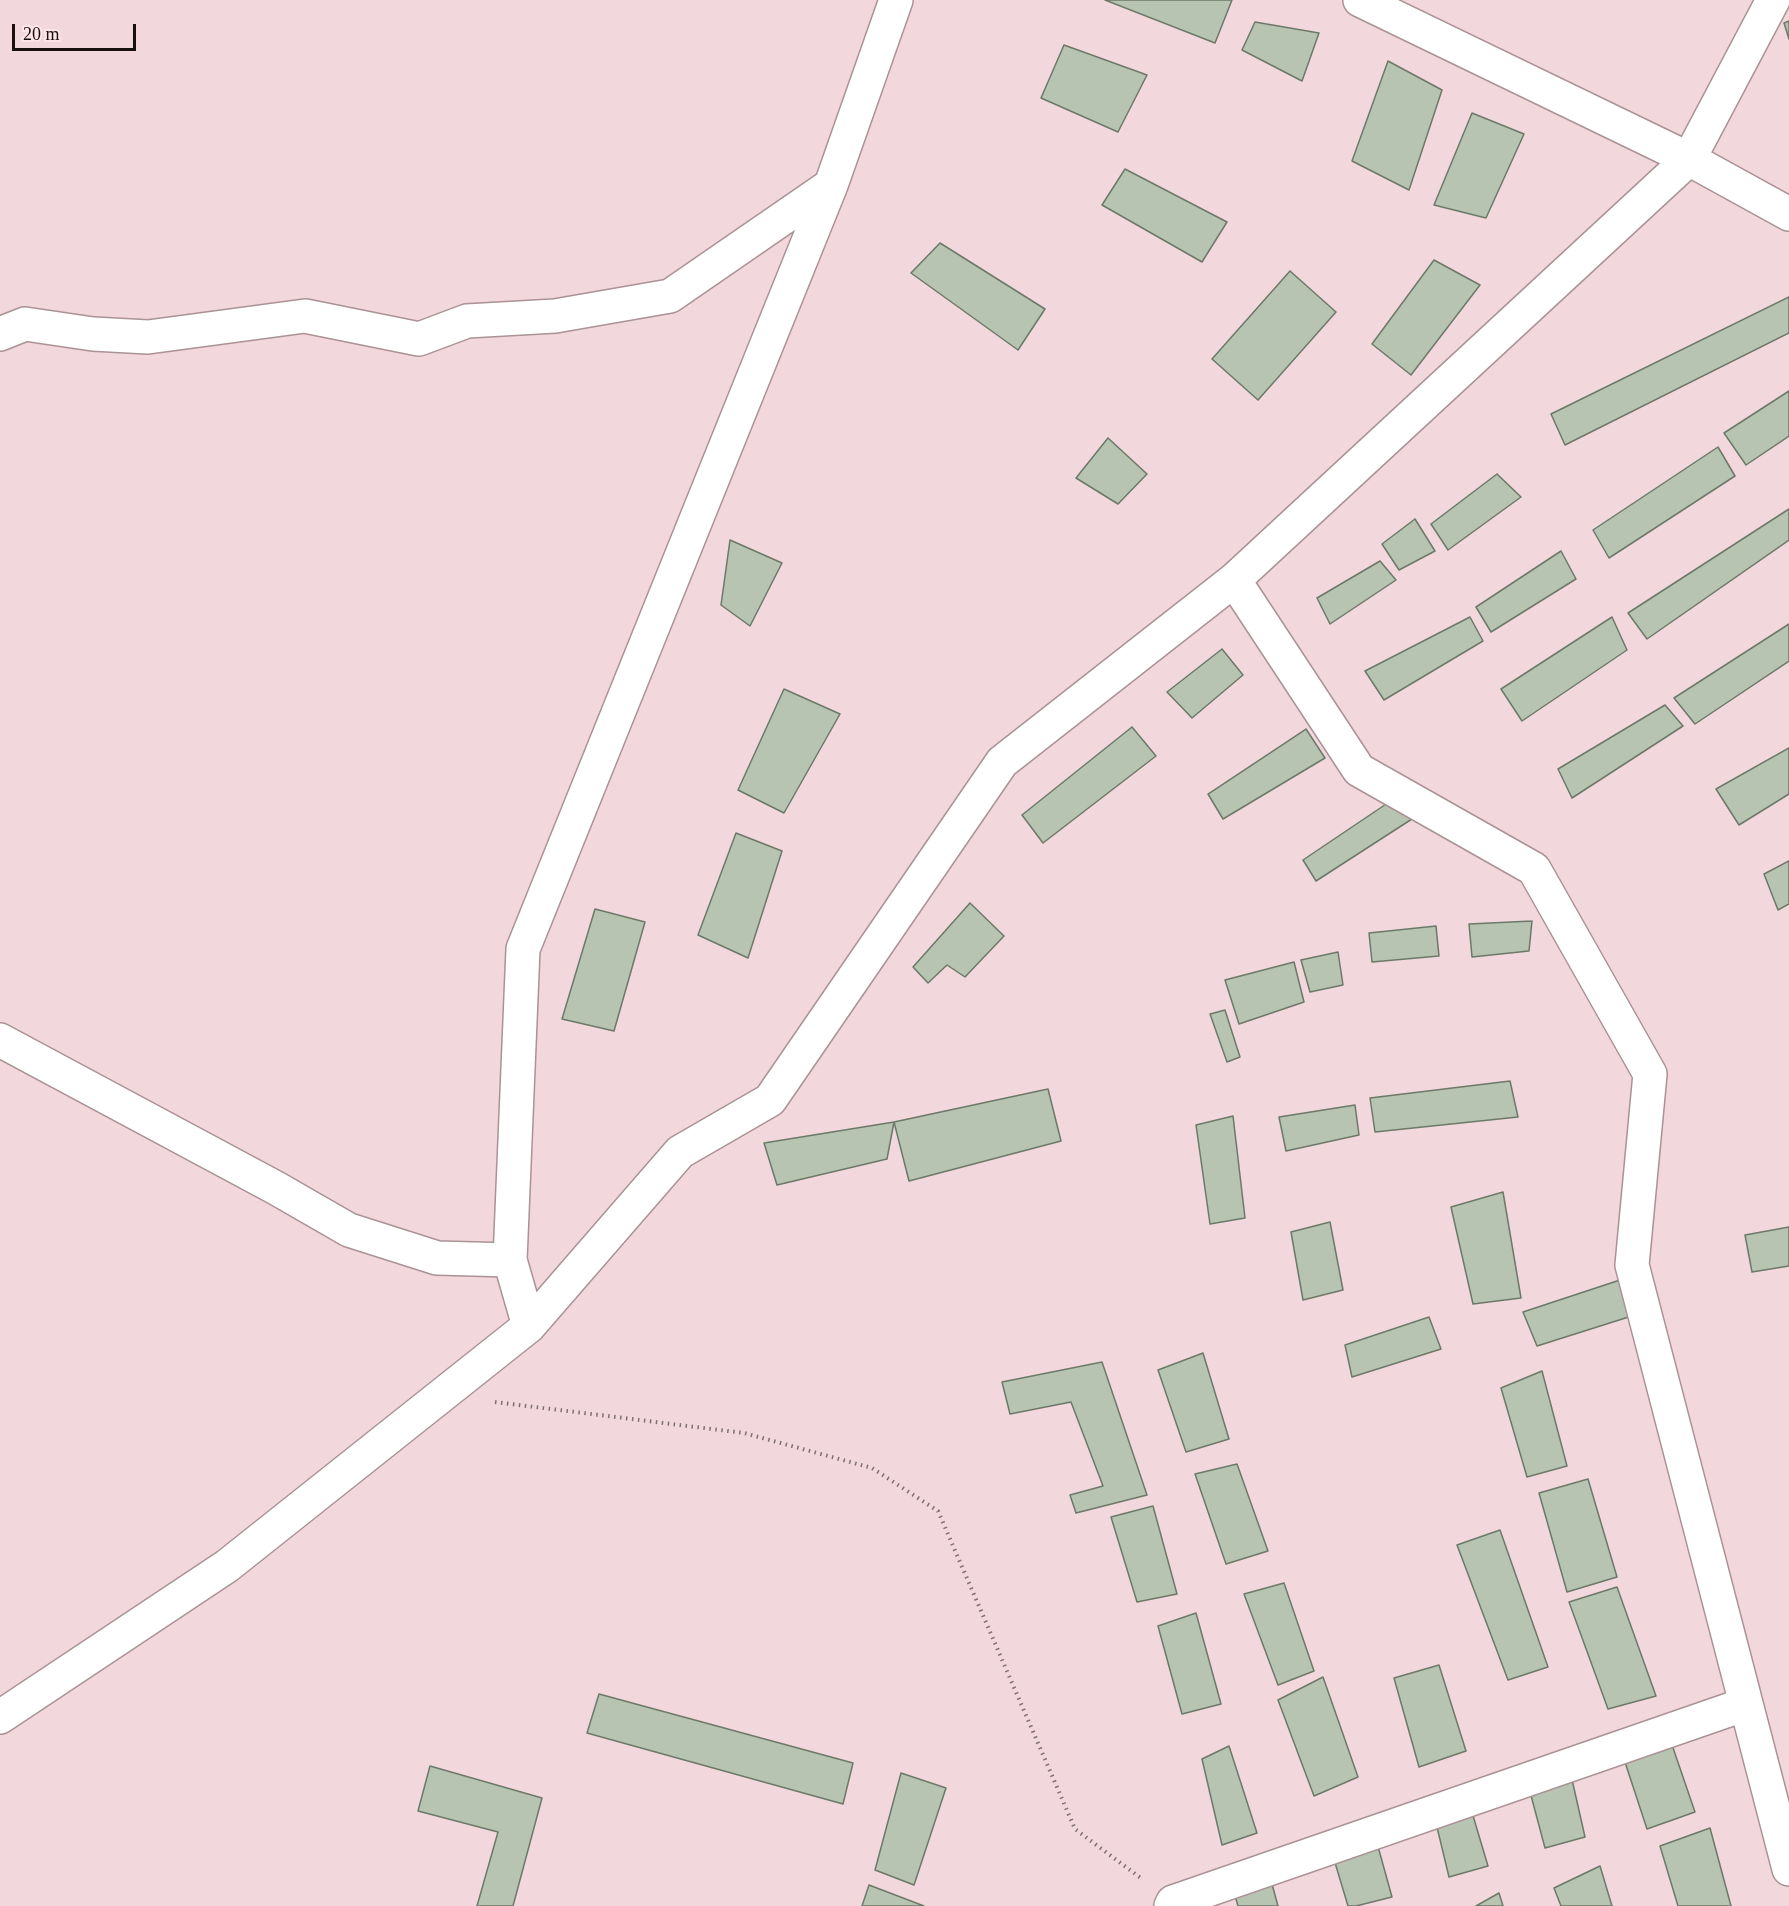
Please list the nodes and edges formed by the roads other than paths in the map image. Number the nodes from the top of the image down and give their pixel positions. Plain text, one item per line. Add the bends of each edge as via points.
1 (896, 0) edge
2 (1360, 0) edge
3 (1773, 0) edge
4 (1689, 159) junction
5 (831, 185) junction
6 (1789, 214) edge
7 (0, 334) edge
8 (1234, 580) junction
9 (0, 1040) edge
10 (510, 1260) junction
11 (529, 1326) junction
12 (1746, 1704) junction
13 (0, 1717) edge
14 (1789, 1869) edge
15 (1172, 1904) edge

1 - 5 street
2 - 4 street
3 - 4 street
4 - 6 street
4 - 8 street
5 - 7 street via 670,296 555,316 467,321 419,339 305,316 148,336 93,334 25,324
5 - 10 street via 523,948
8 - 11 street via 1002,762 770,1100 680,1152
8 - 12 street via 1359,770 1534,869 1650,1074 1632,1265
9 - 10 street via 349,1230 437,1258
10 - 11 street
11 - 13 street via 227,1566
12 - 14 street
12 - 15 street

